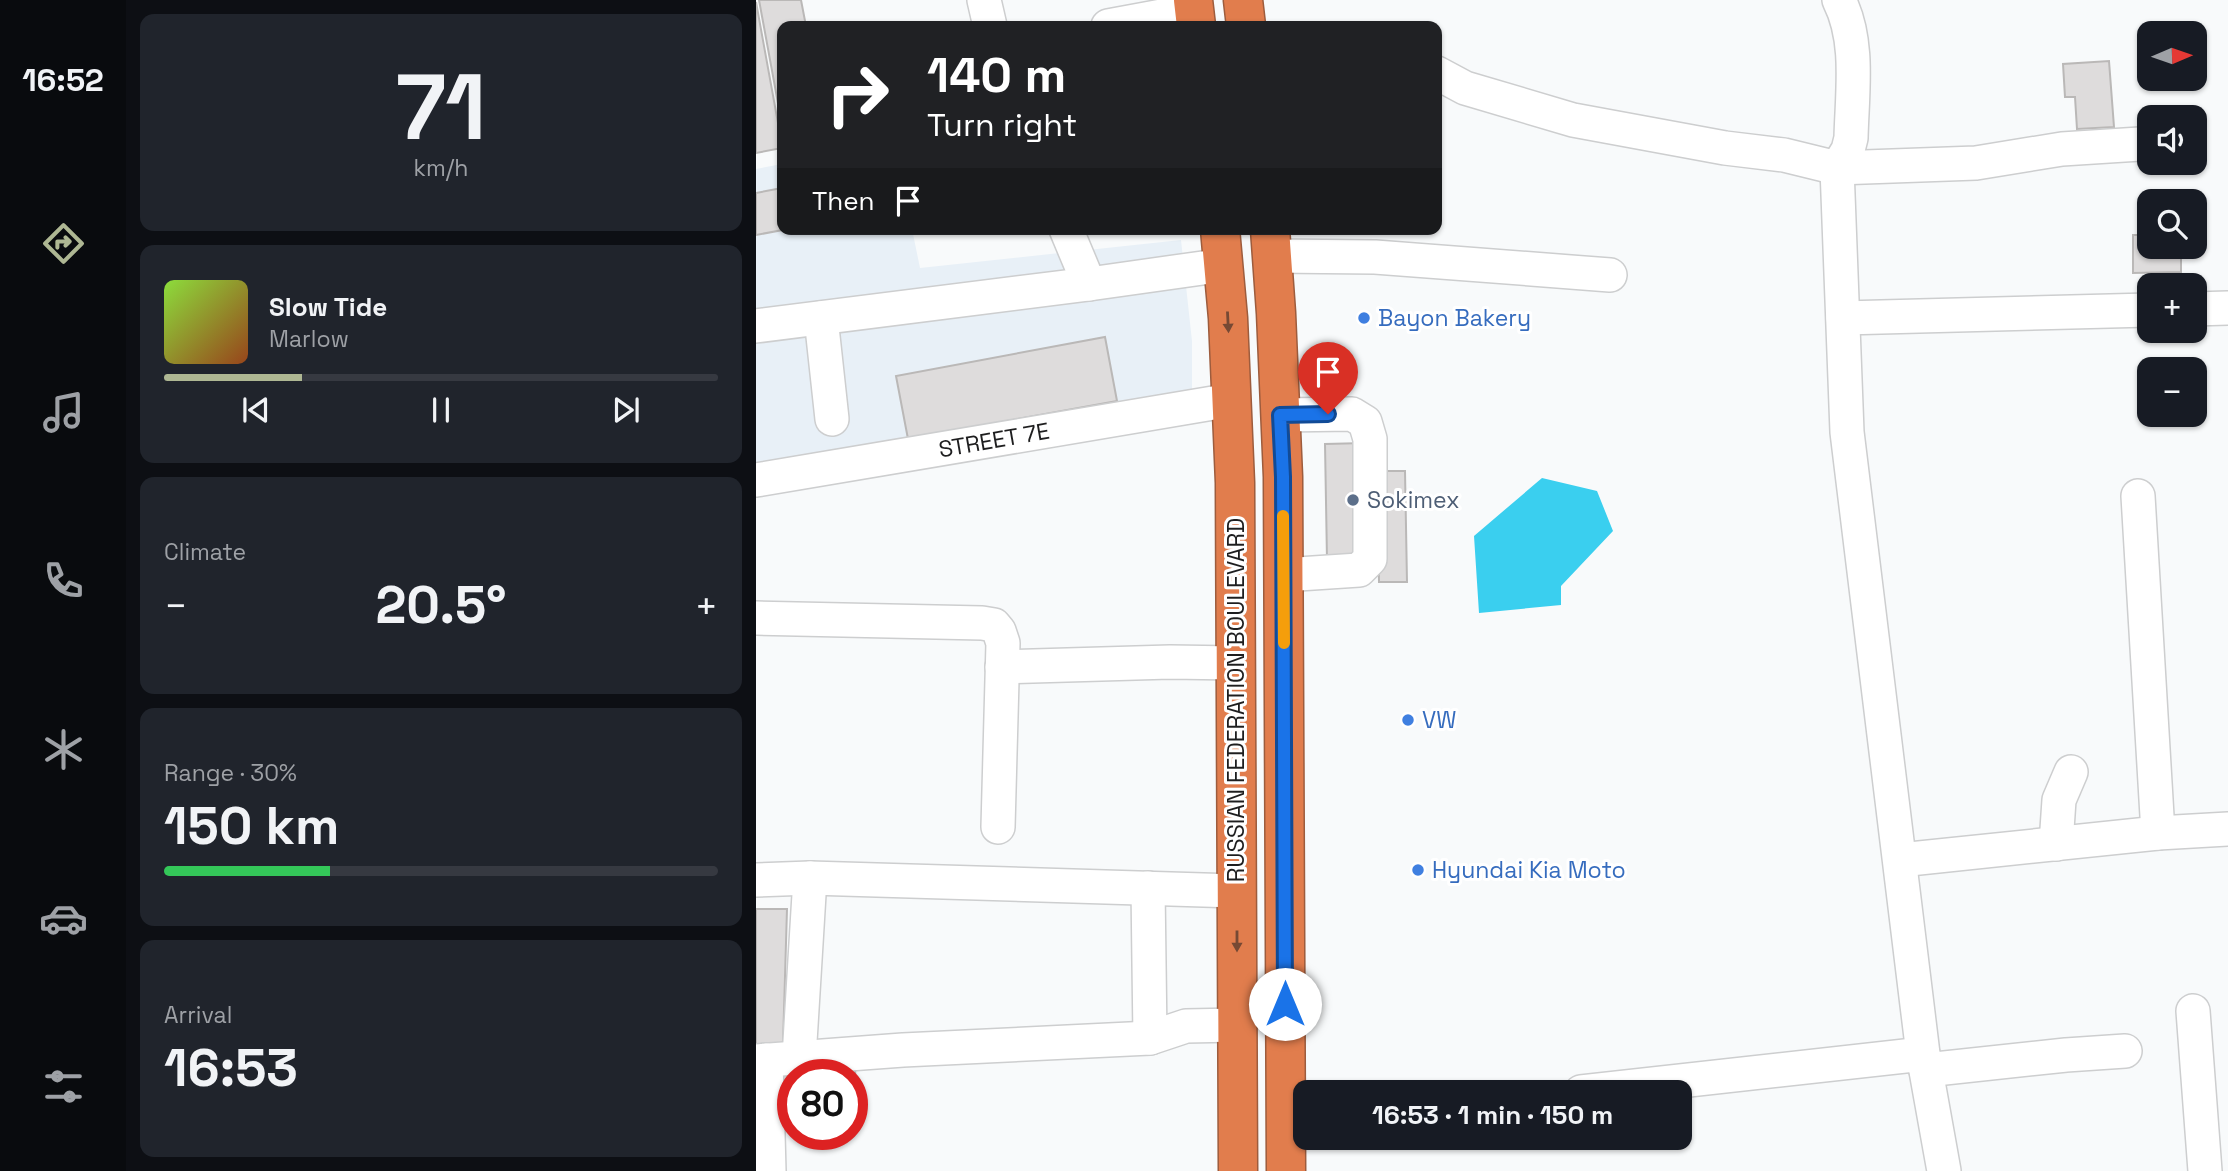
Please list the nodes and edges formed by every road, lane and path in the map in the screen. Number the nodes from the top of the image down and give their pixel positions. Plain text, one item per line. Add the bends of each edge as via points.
1 (984, 0) edge
2 (1243, 0) edge
3 (1839, 0) edge
4 (1194, 12) edge
5 (988, 21) edge
6 (1139, 21) edge
7 (1245, 21) edge
8 (1442, 76) edge
9 (2137, 144) edge
10 (1837, 168) junction
11 (1069, 235) edge
12 (1271, 243) edge
13 (1222, 247) edge
14 (1610, 275) dead end
15 (1089, 284) junction
16 (2228, 308) edge
17 (2207, 309) edge
18 (2137, 310) edge
19 (821, 317) junction
20 (1843, 318) junction
21 (756, 326) edge
22 (1231, 400) junction
23 (1280, 415) junction
24 (832, 419) dead end
25 (756, 480) edge
26 (2138, 496) dead end
27 (1283, 575) junction
28 (756, 618) edge
29 (1236, 663) junction
30 (1002, 667) junction
31 (2071, 772) dead end
32 (998, 827) dead end
33 (2228, 829) edge
34 (2158, 833) junction
35 (2056, 844) junction
36 (1900, 860) junction
37 (810, 878) junction
38 (756, 880) edge
39 (1148, 888) junction
40 (1236, 891) junction
41 (1285, 892) junction
42 (2193, 1011) dead end
43 (1237, 1025) junction
44 (1150, 1038) junction
45 (2125, 1051) dead end
46 (799, 1058) junction
47 (761, 1061) edge
48 (1925, 1062) junction
49 (1294, 1080) edge
50 (1692, 1082) edge
51 (1293, 1131) edge
52 (769, 1171) edge
53 (1238, 1171) edge
54 (1286, 1171) edge
55 (1944, 1171) edge
56 (2205, 1171) edge

1 - 5 street
2 - 7 highway
3 - 10 street via 1852,42 1852,138
4 - 6 street
8 - 10 street via 1465,88 1573,120
9 - 10 street via 2062,149 1976,163
10 - 20 street
11 - 15 street
12 - 14 street via 1376,257
12 - 23 highway, RUSSIAN FEDERATION BOULEVARD
13 - 15 street
13 -> 22 highway, RUSSIAN FEDERATION BOULEVARD
15 - 19 street
16 - 17 street
18 - 20 street
19 - 21 street
19 - 24 street
20 - 36 street via 1847,432
22 - 25 street, STREET 7E
22 - 29 highway, RUSSIAN FEDERATION BOULEVARD
23 - 27 highway, RUSSIAN FEDERATION BOULEVARD
23 - 27 street via 1352,414 1365,422 1370,439 1370,559 1359,570
26 - 34 street
27 - 41 highway, RUSSIAN FEDERATION BOULEVARD
28 - 30 street via 994,625 1003,643
29 - 30 street
29 - 40 highway, RUSSIAN FEDERATION BOULEVARD
30 - 32 street
31 - 35 street via 2059,800
33 - 34 street
34 - 35 street
35 - 36 street
36 - 48 street
37 - 38 street
37 - 39 street
37 - 46 street
39 - 40 street
39 - 44 street
40 - 41 highway
40 -> 43 highway, RUSSIAN FEDERATION BOULEVARD
41 - 49 highway, RUSSIAN FEDERATION BOULEVARD
42 - 56 street
43 - 44 street via 1186,1026
43 - 53 highway, RUSSIAN FEDERATION BOULEVARD
44 - 46 street
45 - 48 street
46 - 47 street
47 - 52 street
48 - 50 street
48 - 55 street
51 - 54 highway, RUSSIAN FEDERATION BOULEVARD

